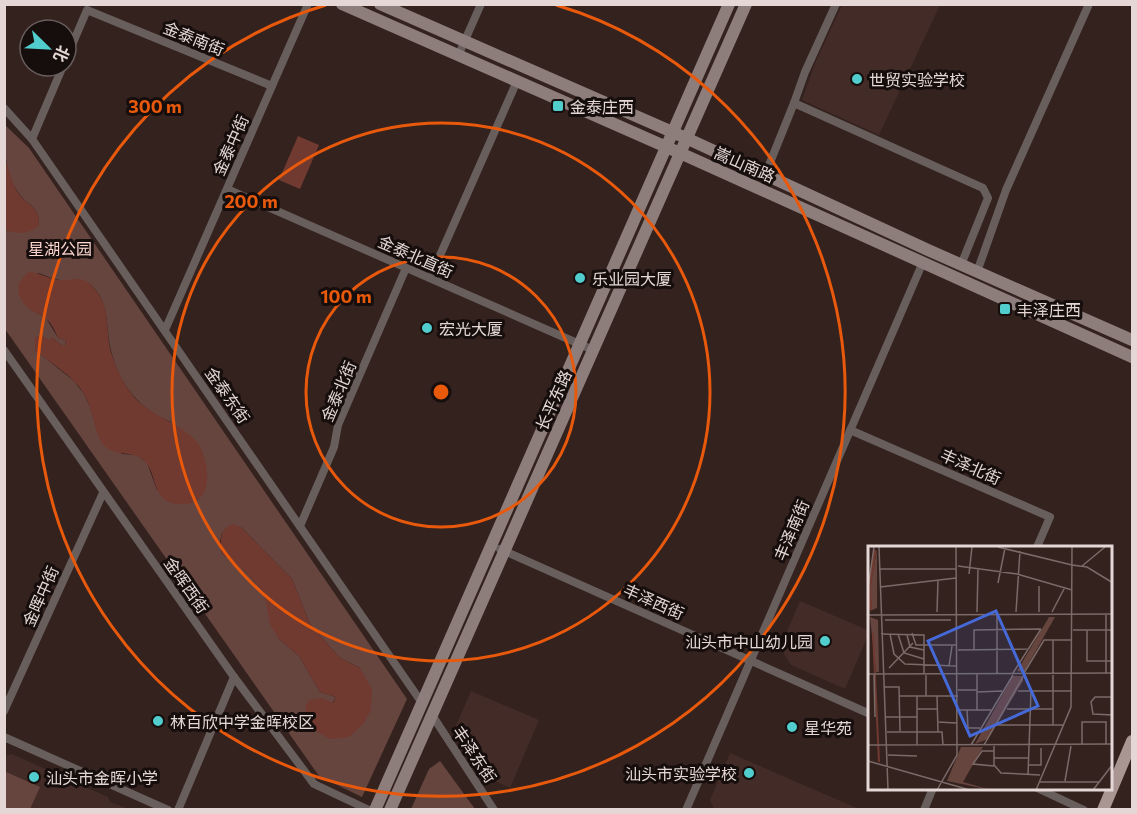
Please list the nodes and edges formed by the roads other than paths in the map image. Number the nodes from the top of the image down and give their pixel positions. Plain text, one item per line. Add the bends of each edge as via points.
1 (308, 4) edge
2 (342, 4) edge
3 (380, 4) edge
4 (481, 4) edge
5 (729, 4) edge
6 (746, 4) edge
7 (836, 4) edge
8 (1089, 4) edge
9 (78, 31) edge
10 (465, 41) junction
11 (458, 56) junction
12 (58, 78) edge
13 (517, 81) junction
14 (272, 86) junction
15 (794, 103) junction
16 (4, 108) edge
17 (672, 132) junction
18 (686, 138) junction
19 (32, 139) junction
20 (666, 147) junction
21 (680, 153) junction
22 (765, 175) junction
23 (227, 189) junction
24 (923, 262) junction
25 (961, 265) junction
26 (406, 268) junction
27 (977, 272) junction
28 (429, 278) junction
29 (165, 330) junction
30 (1132, 340) edge
31 (579, 344) junction
32 (4, 350) edge
33 (592, 350) junction
34 (1132, 357) edge
35 (850, 430) junction
36 (103, 493) junction
37 (300, 526) junction
38 (491, 545) junction
39 (1037, 546) edge
40 (504, 551) junction
41 (750, 661) junction
42 (234, 677) junction
43 (422, 703) junction
44 (4, 711) edge
45 (868, 713) edge
46 (432, 715) junction
47 (4, 737) edge
48 (1132, 741) edge
49 (1113, 786) edge
50 (933, 790) edge
51 (1039, 790) edge
52 (1111, 790) edge
53 (168, 810) edge
54 (178, 810) edge
55 (369, 810) edge
56 (375, 810) edge
57 (390, 810) edge
58 (495, 810) edge
59 (686, 810) edge
60 (924, 810) edge
61 (1084, 810) edge
62 (1103, 810) edge

1 - 14 street, 金泰中街
2 - 11 street, 嵩山南路
3 - 10 street, 嵩山南路
4 - 10 street
5 - 17 street, 长平东路
6 - 18 street, 长平东路
7 - 15 street
8 - 27 street via 1006,190
9 - 14 street, 金泰南街 via 87,10
10 - 11 street
10 - 17 street, 嵩山南路
11 - 13 street, 嵩山南路
12 - 19 street
13 - 20 street, 嵩山南路
13 - 28 street
14 - 23 street, 金泰中街
15 - 22 street
15 - 25 street via 983,188 988,198
16 - 19 street, 金泰东街
17 - 18 street, 嵩山南路
17 - 20 street, 长平东路
18 - 21 street, 长平东路
18 - 22 street, 嵩山南路
19 - 29 street, 金泰东街
20 - 21 street, 嵩山南路
20 - 31 street, 长平东路
21 - 24 street, 嵩山南路
21 - 33 street, 长平东路
22 - 25 street, 嵩山南路
23 - 26 street, 金泰北直街
23 - 29 street, 金泰中街
24 - 34 street, 嵩山南路
24 - 35 street, 丰泽南街
25 - 27 street, 嵩山南路
26 - 28 street, 金泰北直街
26 - 37 street, 金泰北街 via 338,425 334,447
27 - 30 street, 嵩山南路
28 - 31 street, 金泰北直街
29 - 37 street, 金泰东街
31 - 33 street, 金泰北直街
31 - 38 street, 长平东路
32 - 36 street, 金晖西街
33 - 40 street, 长平东路
35 - 39 street, 丰泽北街 via 1050,517
35 - 41 street, 丰泽南街
36 - 42 street, 金晖西街
36 - 44 street, 金晖中街
37 - 43 street, 金泰东街
38 - 40 street, 丰泽西街
38 - 43 street, 长平东路
40 - 41 street, 丰泽西街
40 - 46 street, 长平东路
41 - 45 street, 丰泽西街
41 - 59 street, 丰泽南街
42 - 54 street
42 - 55 street, 金晖西街 via 314,784
43 - 56 street, 长平东路
46 - 57 street, 长平东路
46 - 58 street, 丰泽东街
47 - 53 street
48 - 49 main road
50 - 60 street
51 - 61 street
52 - 62 main road

